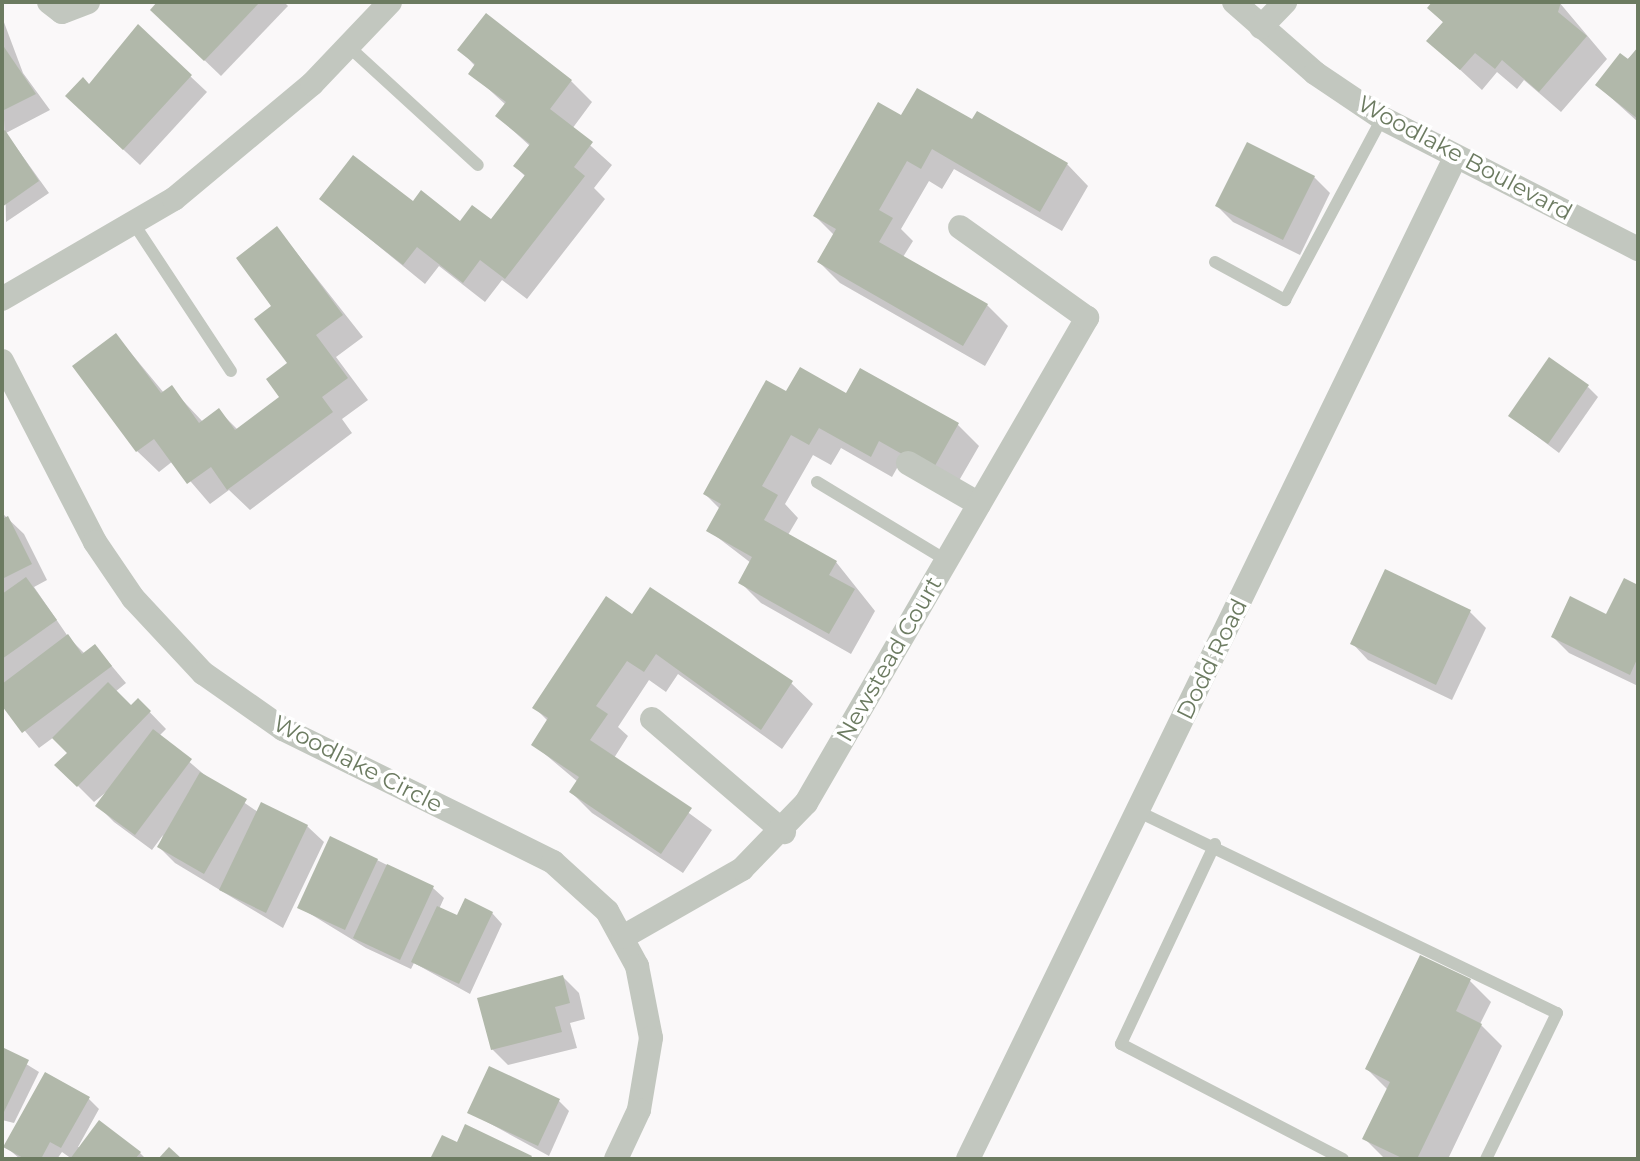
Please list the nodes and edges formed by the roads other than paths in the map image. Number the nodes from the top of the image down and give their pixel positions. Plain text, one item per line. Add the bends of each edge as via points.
1 (48, 2) edge
2 (88, 2) edge
3 (390, 2) edge
4 (1234, 2) edge
5 (1285, 2) edge
6 (1261, 27) junction
7 (348, 46) junction
8 (1382, 118) junction
9 (1455, 158) junction
10 (478, 165) dead end
11 (134, 224) junction
12 (960, 226) dead end
13 (1638, 249) edge
14 (1215, 262) dead end
15 (2, 299) edge
16 (2, 361) edge
17 (231, 371) dead end
18 (908, 463) dead end
19 (817, 482) dead end
20 (979, 504) junction
21 (946, 560) junction
22 (652, 719) dead end
23 (1137, 811) junction
24 (784, 832) junction
25 (1215, 844) junction
26 (624, 937) junction
27 (616, 1159) edge
28 (968, 1159) edge
29 (1343, 1159) edge
30 (1486, 1159) edge

1 - 2 street via 62,12
3 - 7 street
4 - 6 street, Woodlake Boulevard
5 - 6 street
6 - 8 street, Woodlake Boulevard
7 - 10 lane
7 - 11 street via 242,146
8 - 9 street, Woodlake Boulevard
8 - 14 lane via 1285,300
9 - 13 street, Woodlake Boulevard
9 - 23 street, Dodd Road
11 - 15 street
11 - 17 lane
12 - 20 street, Newstead Court via 1087,318
16 - 26 street, Woodlake Circle via 95,542 177,649 283,729 553,862 590,893
18 - 20 street
19 - 21 lane
20 - 21 street, Newstead Court
21 - 24 street, Newstead Court
22 - 24 street
23 - 25 lane
23 - 28 street, Dodd Road
24 - 26 street, Newstead Court via 742,869
25 - 29 lane via 1121,1044
25 - 30 lane via 1557,1013
26 - 27 street, Woodlake Circle via 644,990 651,1038 639,1110

